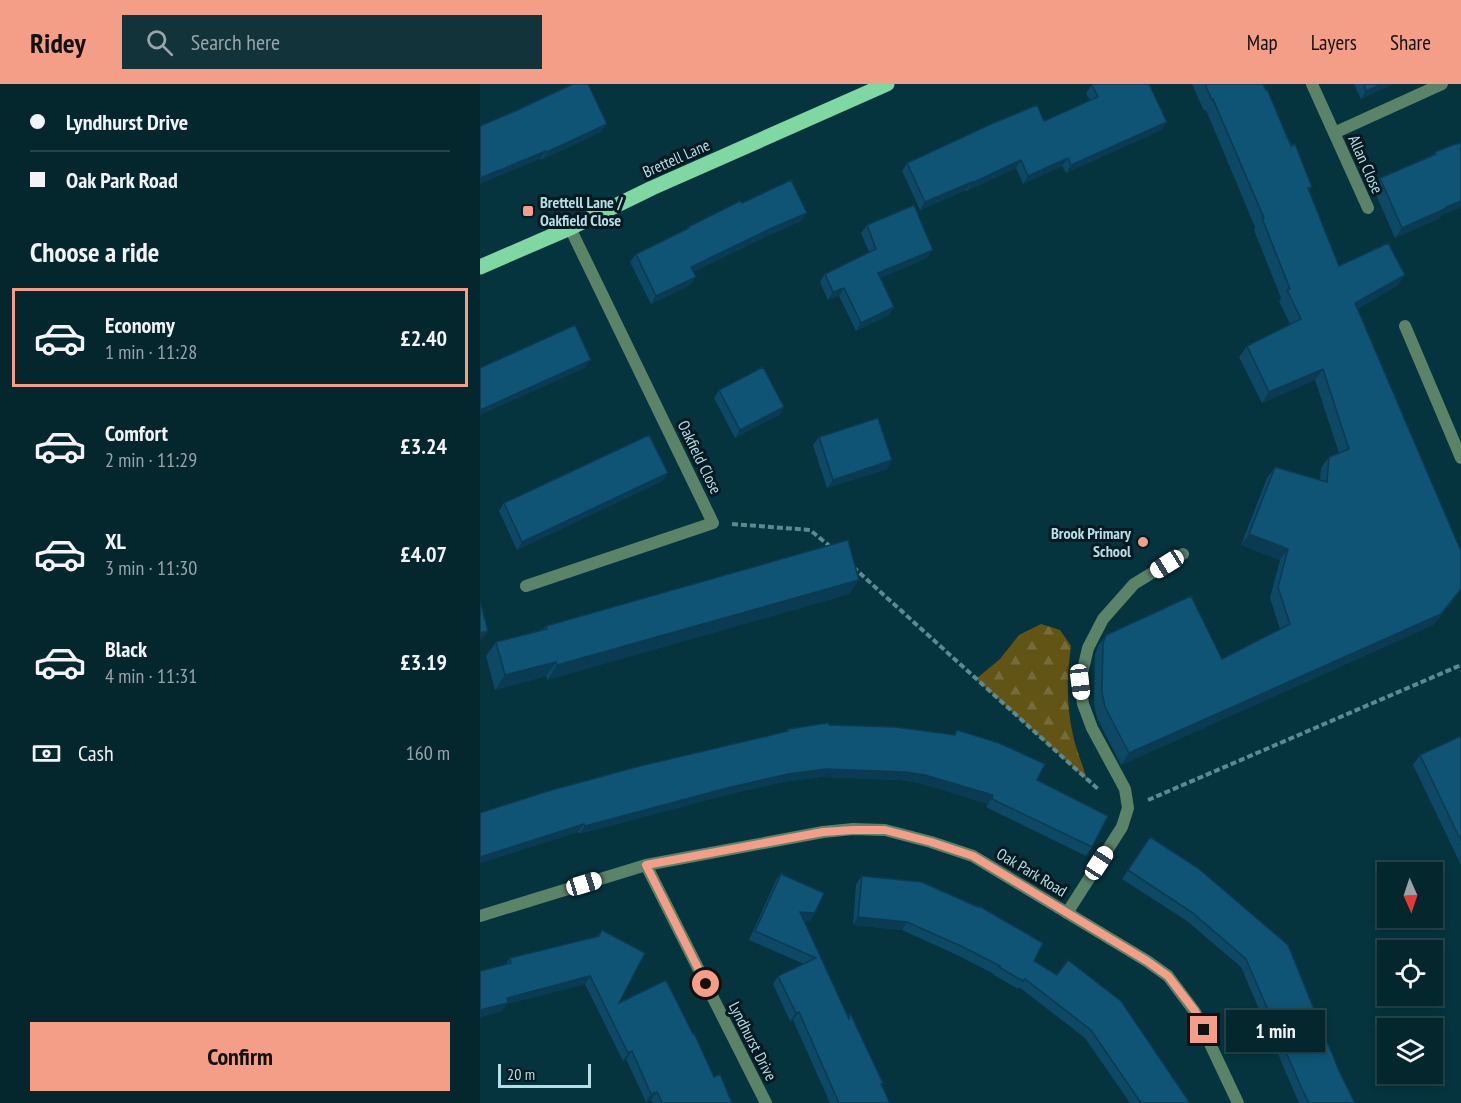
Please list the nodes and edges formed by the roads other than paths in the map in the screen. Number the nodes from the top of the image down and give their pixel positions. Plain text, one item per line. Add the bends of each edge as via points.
1 (887, 84) edge
2 (1312, 84) edge
3 (1442, 84) edge
4 (1334, 133) junction
5 (1368, 208) dead end
6 (570, 228) junction
7 (480, 267) edge
8 (1405, 326) dead end
9 (1461, 458) edge
10 (1183, 554) dead end
11 (526, 586) dead end
12 (646, 865) junction
13 (1067, 912) junction
14 (480, 916) edge
15 (766, 1103) edge
16 (1238, 1103) edge

1 - 6 main road, Brettell Lane
2 - 4 street, Allan Close
3 - 4 street, Allan Close
4 - 5 street, Allan Close
6 - 7 main road, Brettell Lane
6 - 11 street, Oakfield Close via 713,523
8 - 9 street
10 - 13 street via 1134,584 1103,619 1088,648 1080,682 1083,704 1125,789 1127,811 1122,827
12 - 13 street, Oak Park Road via 823,832 885,830 973,856
12 - 14 street, Oak Park Road
12 - 15 street, Lyndhurst Drive
13 - 16 street, Oak Park Road via 1168,976 1195,1011

